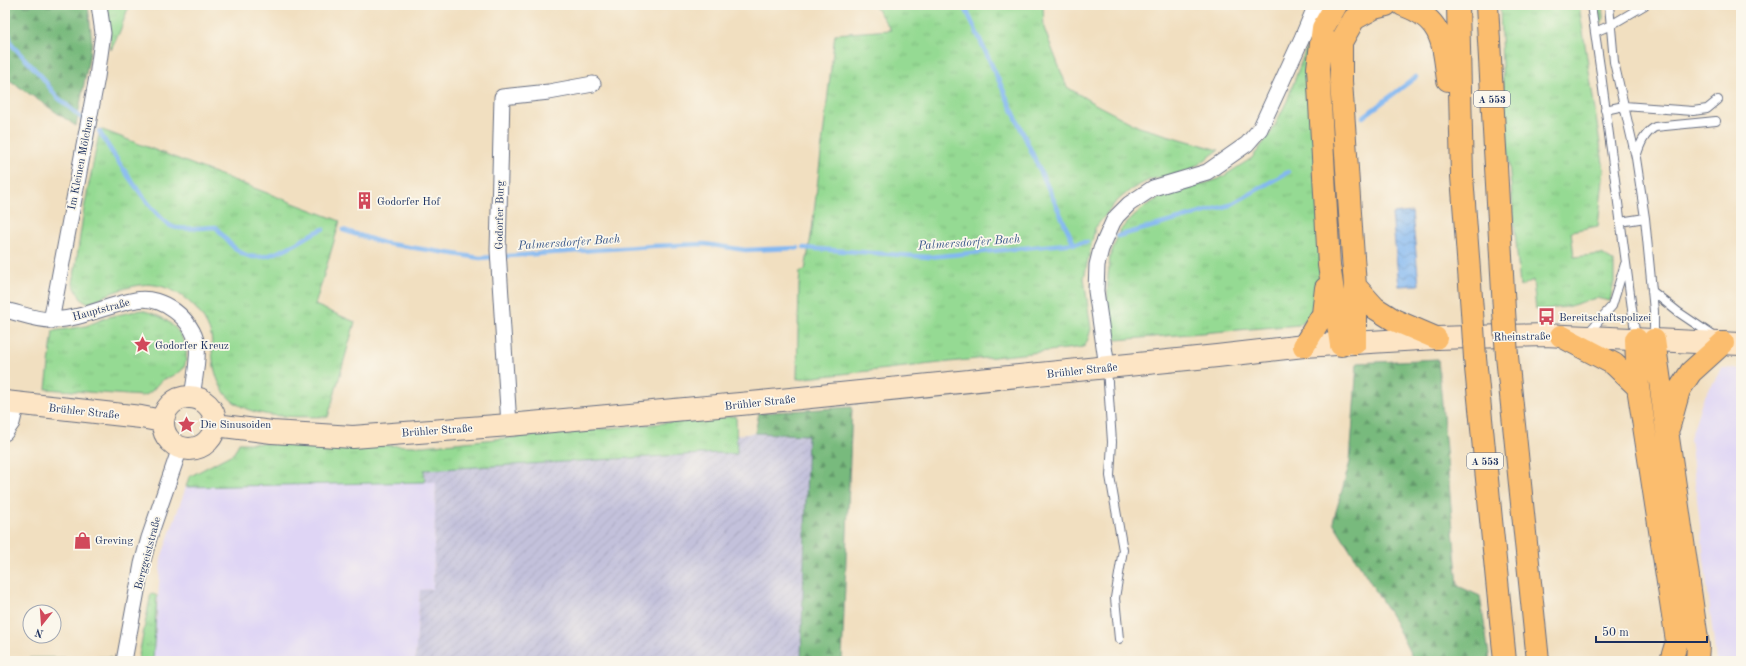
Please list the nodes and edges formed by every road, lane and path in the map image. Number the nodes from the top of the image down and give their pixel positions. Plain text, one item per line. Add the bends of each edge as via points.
1 (99, 5) edge
2 (1316, 5) edge
3 (1336, 5) edge
4 (1386, 5) edge
5 (1403, 5) edge
6 (1458, 5) edge
7 (1487, 5) edge
8 (1591, 5) edge
9 (1609, 5) edge
10 (1645, 5) edge
11 (1611, 25) junction
12 (1595, 32) junction
13 (593, 84) dead end
14 (1718, 100) dead end
15 (1624, 106) junction
16 (1605, 110) junction
17 (1716, 121) dead end
18 (1636, 158) junction
19 (1462, 176) junction
20 (1645, 218) junction
21 (1620, 222) junction
22 (1626, 261) junction
23 (1329, 265) junction
24 (1355, 286) junction
25 (1652, 291) junction
26 (5, 310) edge
27 (51, 321) junction
28 (1561, 336) junction
29 (1585, 337) junction
30 (1436, 338) junction
31 (1645, 340) junction
32 (1348, 344) junction
33 (1732, 344) edge
34 (1304, 346) junction
35 (1107, 367) junction
36 (1638, 387) junction
37 (192, 397) junction
38 (11, 403) edge
39 (162, 421) junction
40 (215, 425) junction
41 (509, 425) junction
42 (5, 433) edge
43 (1667, 435) junction
44 (180, 448) junction
45 (1523, 519) junction
46 (1118, 639) dead end
47 (124, 661) edge
48 (1505, 661) edge
49 (1538, 661) edge
50 (1552, 661) edge
51 (1671, 661) edge
52 (1697, 661) edge

1 - 27 street, Im Kleinen Mölchen via 103,33 97,77
2 - 35 street via 1260,129 1247,144 1208,172 1153,188 1129,204 1113,222 1100,249 1097,265 1096,291
3 - 23 highway via 1323,28 1318,68
4 - 24 highway via 1374,8 1354,19 1341,42 1341,81
5 - 19 highway via 1431,21 1443,44
6 - 19 highway, A 553
7 - 45 highway, A 553, bridge via 1507,356
8 - 12 lane
9 - 11 lane
10 - 11 lane
11 - 12 lane
11 - 15 lane via 1614,62
12 - 16 lane
13 - 41 street, Godorfer Burg via 502,97 498,256
14 - 15 lane via 1707,108 1693,111
15 - 16 lane
15 - 18 lane
16 - 21 lane
17 - 18 lane via 1655,127 1641,141
18 - 20 lane
19 - 48 highway, A 553, bridge via 1475,358
20 - 21 lane
20 - 25 lane
21 - 22 lane
22 - 29 lane via 1612,306
22 - 31 lane
23 - 32 highway
23 - 34 highway via 1322,314
24 - 30 highway via 1376,308 1394,320
24 - 32 highway
25 - 31 lane via 1654,311
25 - 33 lane via 1678,312
26 - 27 street, Hauptstraße
27 - 37 street, Hauptstraße via 80,317 137,300 155,301 172,308 191,328 197,345
28 - 29 main road, Rheinstraße
28 - 30 main road, Rheinstraße
28 - 36 highway via 1614,364
29 - 31 main road, Rheinstraße
30 - 32 main road, Rheinstraße
31 - 33 main road, Rheinstraße
31 - 36 highway
31 - 43 highway
32 - 34 main road, Rheinstraße
33 - 43 highway via 1691,372 1679,390
34 - 35 main road, Brühler Straße
35 - 41 main road, Brühler Straße
35 - 46 lane via 1112,442 1110,476 1123,550 1115,598
36 - 51 highway via 1676,641
37 - 39 main road via 170,404
37 - 40 main road via 200,399 211,409
38 - 39 main road, Brühler Straße
38 - 42 street via 12,423
39 - 44 main road via 166,436
40 - 41 main road, Brühler Straße via 272,432 353,437
40 - 44 main road via 210,440 204,445 188,450
43 - 52 highway via 1698,646
44 - 47 street, Berggeiststraße via 149,538
45 - 49 highway, A 553
45 - 50 highway

